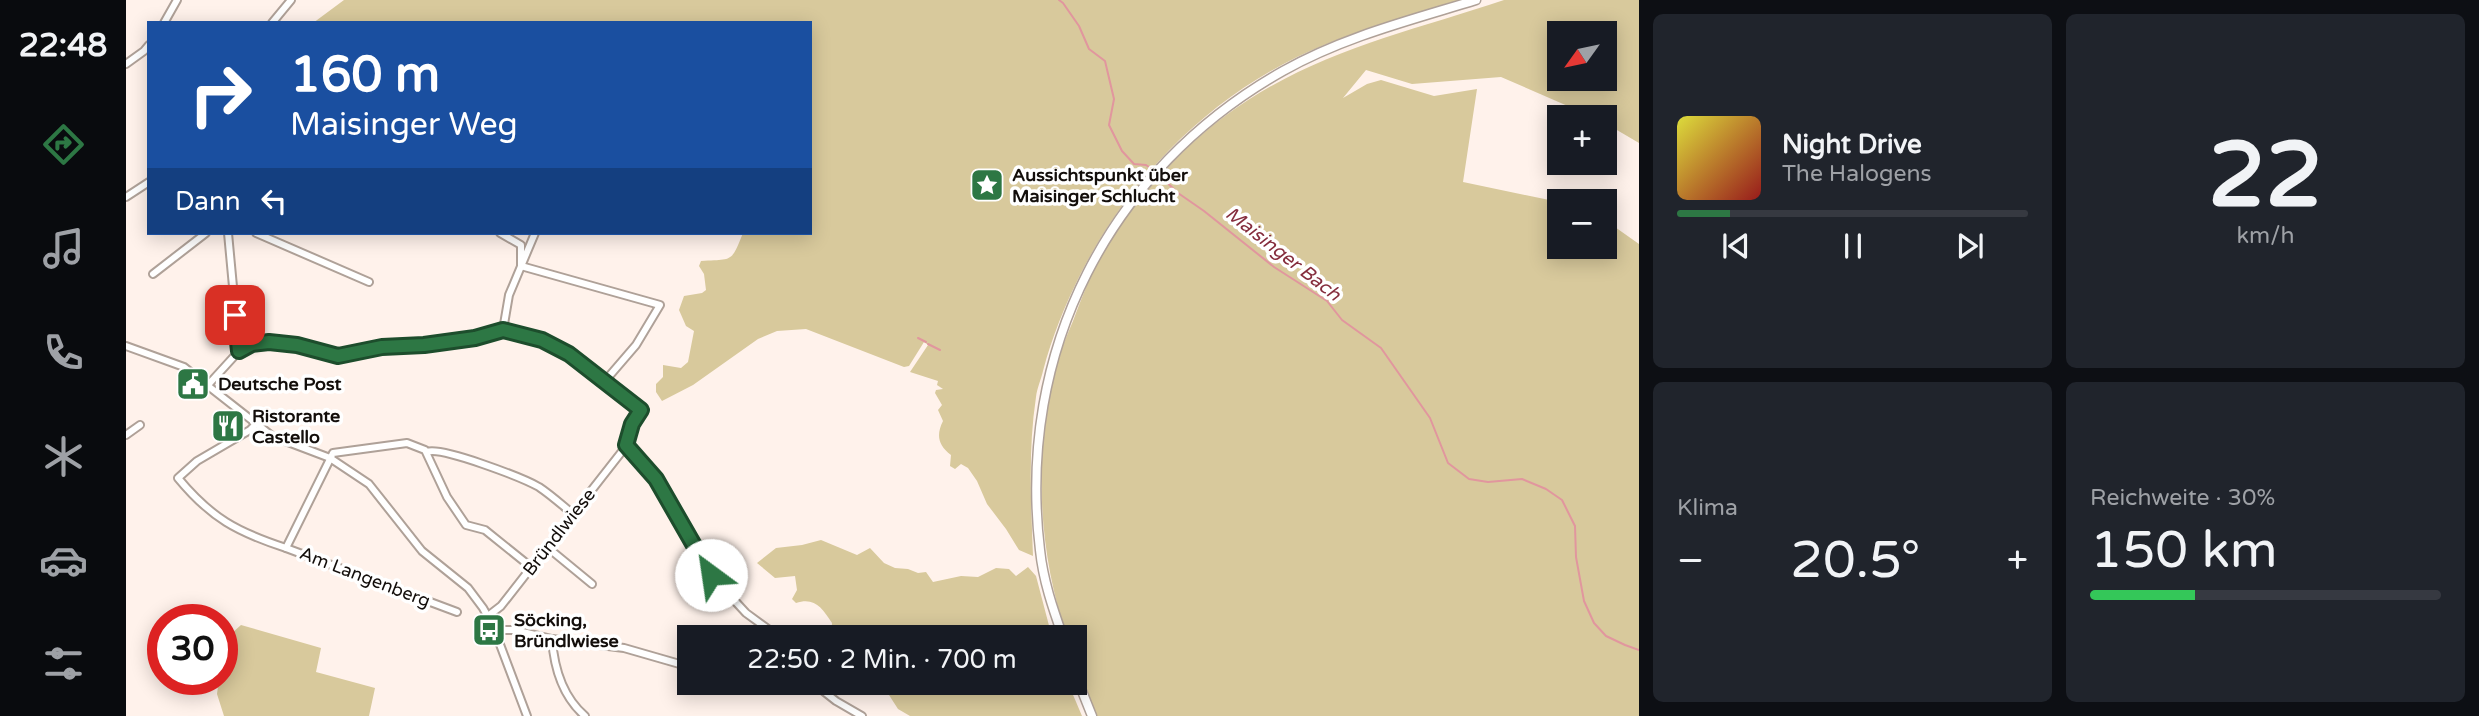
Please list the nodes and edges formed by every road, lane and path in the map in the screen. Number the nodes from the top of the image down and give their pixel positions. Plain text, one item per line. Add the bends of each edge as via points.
1 (177, 0) edge
2 (291, 0) edge
3 (1476, 0) edge
4 (165, 21) edge
5 (274, 21) edge
6 (147, 48) edge
7 (126, 64) edge
8 (147, 183) edge
9 (126, 197) edge
10 (203, 235) edge
11 (229, 235) edge
12 (261, 235) edge
13 (504, 235) edge
14 (534, 235) edge
15 (521, 266) junction
16 (153, 274) dead end
17 (369, 282) dead end
18 (503, 330) junction
19 (126, 346) edge
20 (239, 351) junction
21 (605, 381) junction
22 (208, 385) junction
23 (256, 424) junction
24 (140, 425) dead end
25 (126, 435) edge
26 (626, 445) junction
27 (426, 452) junction
28 (330, 458) junction
29 (573, 514) junction
30 (547, 547) junction
31 (286, 548) junction
32 (531, 567) junction
33 (592, 584) dead end
34 (457, 612) dead end
35 (488, 616) junction
36 (762, 625) edge
37 (1059, 625) edge
38 (496, 633) junction
39 (552, 639) junction
40 (677, 663) edge
41 (828, 695) edge
42 (1084, 695) edge
43 (527, 716) edge
44 (585, 716) edge
45 (862, 716) edge
46 (1092, 716) edge

1 - 4 street
2 - 5 street
3 - 37 main road via 1320,51 1246,93 1167,159 1103,242 1059,341 1038,437 1040,552
6 - 7 street
8 - 9 street
10 - 16 street
11 - 20 street
12 - 17 street
13 - 15 street via 521,245
14 - 15 street
15 - 18 street via 509,295
15 - 21 street via 660,305 636,345
18 - 20 street via 475,338 338,356 269,342
18 - 21 street via 551,344
19 - 22 street via 174,362
20 - 22 street
21 - 26 street, Bründlwiese via 641,410
22 - 23 street
23 - 28 street via 272,436
23 - 31 street via 178,478 217,516 248,536
24 - 25 street
26 - 29 street, Bründlwiese
26 - 36 street via 656,479 711,575
27 - 28 street via 407,443 336,451
27 - 29 street via 438,450 528,482
27 - 32 street via 466,526 485,530
28 - 31 street, Am Langenberg
28 - 35 street via 369,484 422,551 468,588
29 - 30 street, Bründlwiese
30 - 32 street, Bründlwiese
30 - 33 street
31 - 34 street, Am Langenberg
32 - 35 street, Bründlwiese
35 - 38 street
38 - 39 street via 514,631
38 - 43 street
39 - 40 street via 624,648
39 - 44 street via 562,683
41 - 45 street
42 - 46 main road

